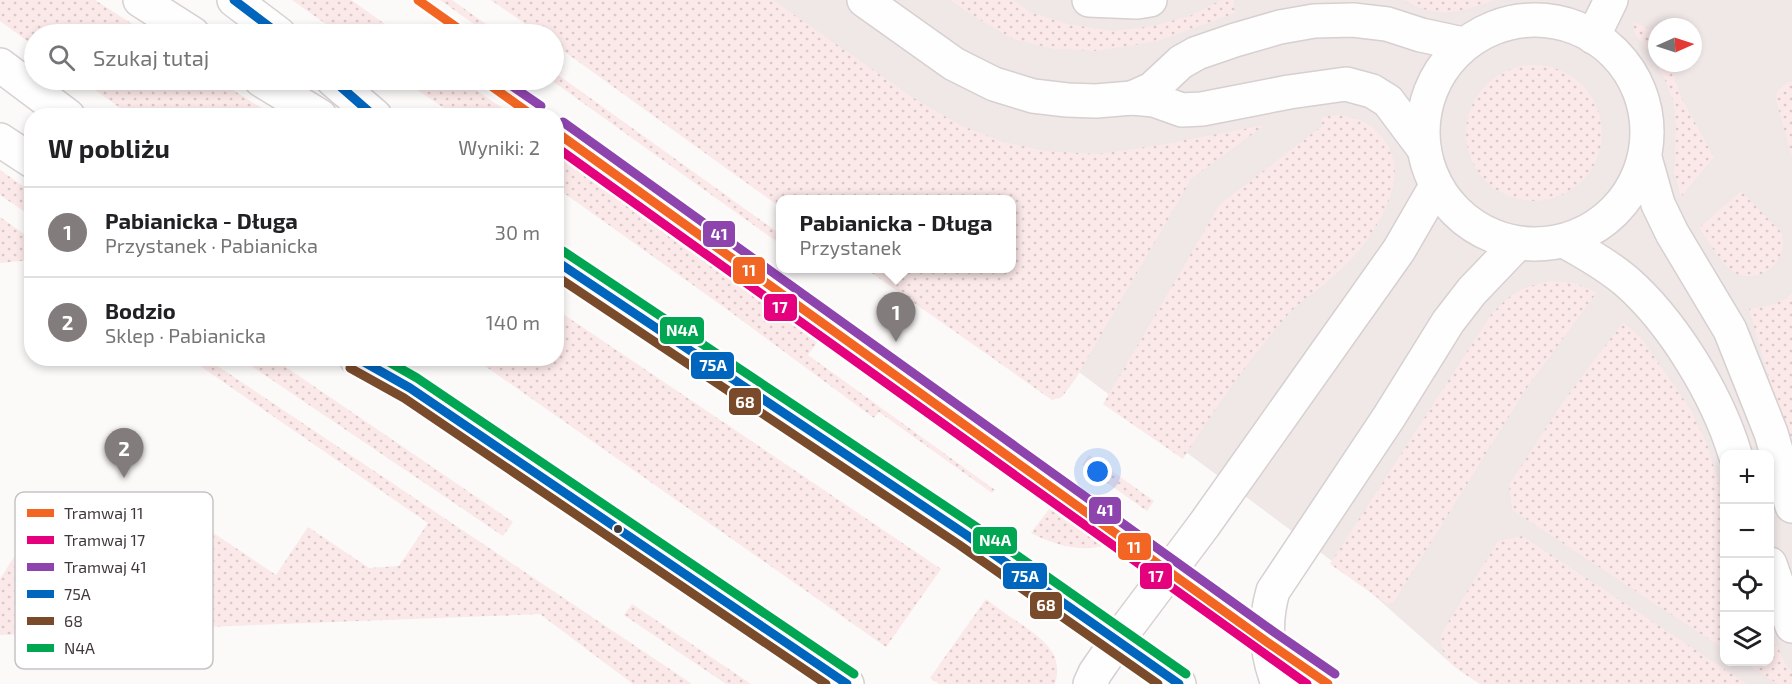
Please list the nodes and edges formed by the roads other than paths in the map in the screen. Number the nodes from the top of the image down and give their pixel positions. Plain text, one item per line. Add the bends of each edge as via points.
1 (140, 0) edge
2 (234, 0) edge
3 (864, 0) edge
4 (1089, 0) edge
5 (1150, 0) edge
6 (1611, 0) edge
7 (1535, 10) edge
8 (177, 24) edge
9 (266, 24) edge
10 (1593, 37) junction
11 (1463, 44) junction
12 (0, 65) edge
13 (24, 83) edge
14 (33, 90) edge
15 (277, 90) edge
16 (345, 90) edge
17 (1132, 98) junction
18 (57, 108) edge
19 (307, 108) edge
20 (366, 108) edge
21 (0, 140) edge
22 (1424, 149) junction
23 (24, 156) edge
24 (1645, 158) junction
25 (1436, 186) junction
26 (1564, 241) junction
27 (1516, 245) junction
28 (564, 266) edge
29 (371, 366) edge
30 (384, 366) edge
31 (410, 388) junction
32 (1734, 450) edge
33 (1792, 506) edge
34 (1774, 575) edge
35 (1792, 626) edge
36 (1118, 641) junction
37 (847, 684) edge
38 (1090, 684) edge
39 (1179, 684) edge
40 (1278, 684) edge

1 - 8 main road
2 - 9 main road
3 - 17 main road via 954,63 994,84 1033,96 1067,100
4 - 5 main road
6 - 10 main road
7 - 10 main road via 1540,18 1579,27
7 - 11 main road
10 - 24 main road via 1616,52 1638,84 1648,123
11 - 17 main road via 1388,24 1353,20 1303,23 1197,53 1152,89
11 - 22 main road via 1439,72 1425,108
12 - 13 main road
14 - 18 main road
15 - 19 main road
16 - 20 main road
17 - 22 main road via 1154,100 1182,110 1202,109 1346,84 1372,91 1388,101
21 - 23 main road
22 - 25 main road
24 - 26 main road via 1629,194 1600,225
24 - 33 main road via 1658,204 1672,233 1730,330 1771,433
25 - 27 main road via 1462,218
25 - 36 main road via 1392,259
26 - 27 main road
26 - 32 main road via 1627,282 1661,318 1703,378
27 - 40 main road via 1448,322 1273,591 1267,642
28 - 36 main road
29 - 31 main road
30 - 31 main road
31 - 37 main road
34 - 35 main road
36 - 38 main road
36 - 39 main road

